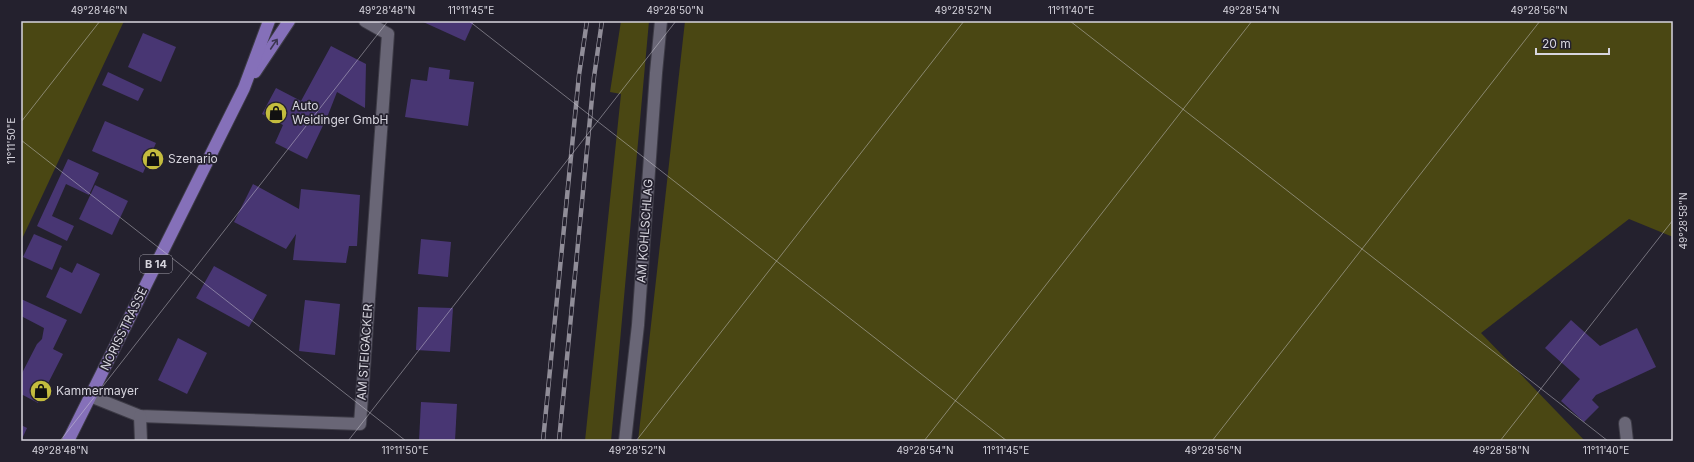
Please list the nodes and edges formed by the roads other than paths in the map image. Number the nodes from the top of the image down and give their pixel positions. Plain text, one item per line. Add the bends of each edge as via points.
1 (269, 21) edge
2 (289, 21) edge
3 (365, 21) edge
4 (661, 21) edge
5 (244, 88) junction
6 (90, 396) junction
7 (140, 416) junction
8 (1624, 423) dead end
9 (68, 441) edge
10 (141, 441) edge
11 (625, 441) edge
12 (1627, 441) edge

1 - 5 main road, NORISSTRASSE / B 14
5 -> 2 main road, NORISSTRASSE / B 14
3 - 7 street, AM STEIGACKER via 388,34 360,424
4 - 11 street, AM KOHLSCHLAG via 638,326
5 - 6 main road, NORISSTRASSE / B 14
6 - 7 street, AM STEIGACKER
6 - 9 main road, NORISSTRASSE / B 14
7 - 10 street
8 - 12 street

